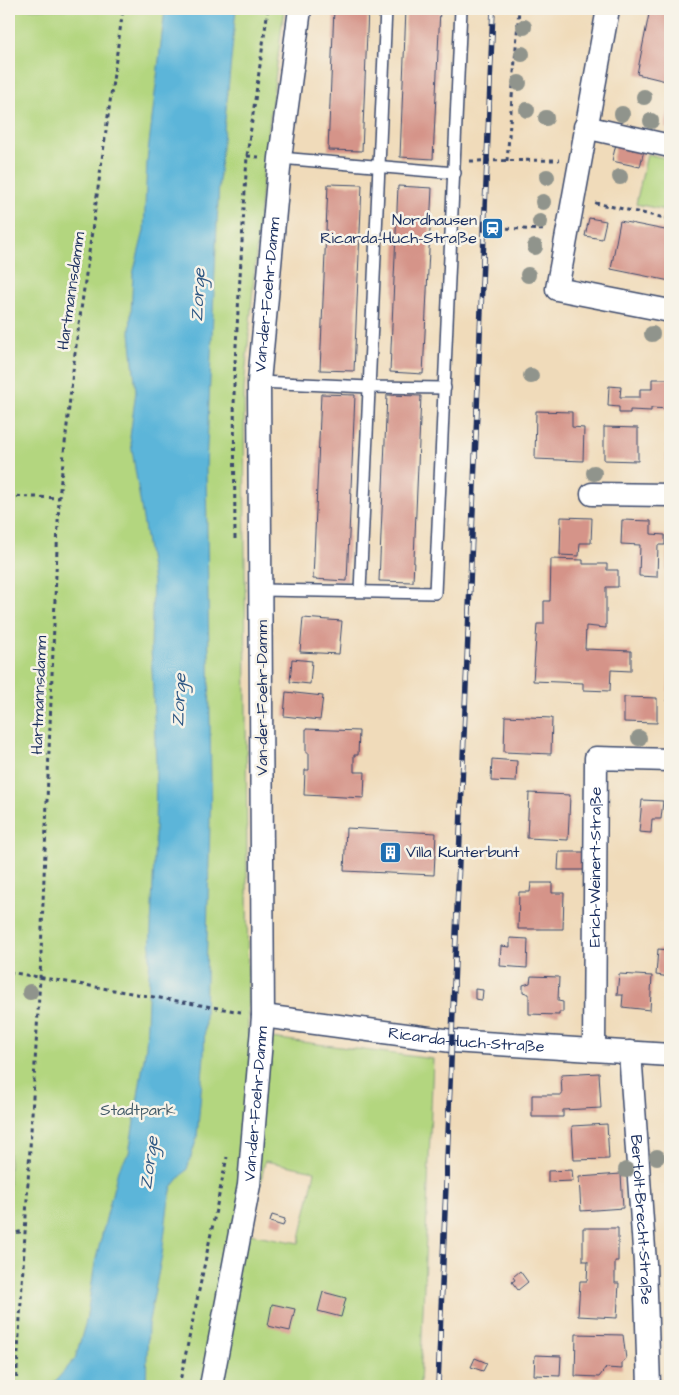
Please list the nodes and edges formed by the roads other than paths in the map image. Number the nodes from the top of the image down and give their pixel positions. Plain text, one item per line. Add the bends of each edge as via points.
1 (300, 9) edge
2 (386, 9) edge
3 (462, 9) edge
4 (608, 9) edge
5 (585, 127) junction
6 (670, 146) edge
7 (280, 158) junction
8 (378, 167) junction
9 (455, 167) junction
10 (670, 310) edge
11 (259, 382) junction
12 (369, 387) junction
13 (445, 388) junction
14 (592, 494) dead end
15 (670, 495) edge
16 (262, 590) junction
17 (360, 591) junction
18 (670, 760) edge
19 (263, 1016) junction
20 (594, 1049) junction
21 (630, 1052) junction
22 (670, 1055) edge
23 (211, 1386) edge
24 (649, 1386) edge

1 - 7 street, Van-der-Foehr-Damm
2 - 8 lane
3 - 9 lane
4 - 5 street
5 - 6 street
5 - 10 street via 557,289
7 - 8 lane
7 - 11 street, Van-der-Foehr-Damm
8 - 9 lane
8 - 12 lane
9 - 13 lane
11 - 12 lane
11 - 16 street, Van-der-Foehr-Damm
12 - 13 lane
12 - 17 lane
13 - 17 lane via 435,593
14 - 15 street
16 - 17 lane
16 - 19 street, Van-der-Foehr-Damm
18 - 20 street, Erich-Weinert-Straße via 596,758
19 - 20 street, Ricarda-Huch-Straße via 452,1041
19 - 23 street, Van-der-Foehr-Damm via 249,1185
20 - 21 street, Ricarda-Huch-Straße
21 - 22 street, Ricarda-Huch-Straße
21 - 24 street, Bertolt-Brecht-Straße via 645,1263

